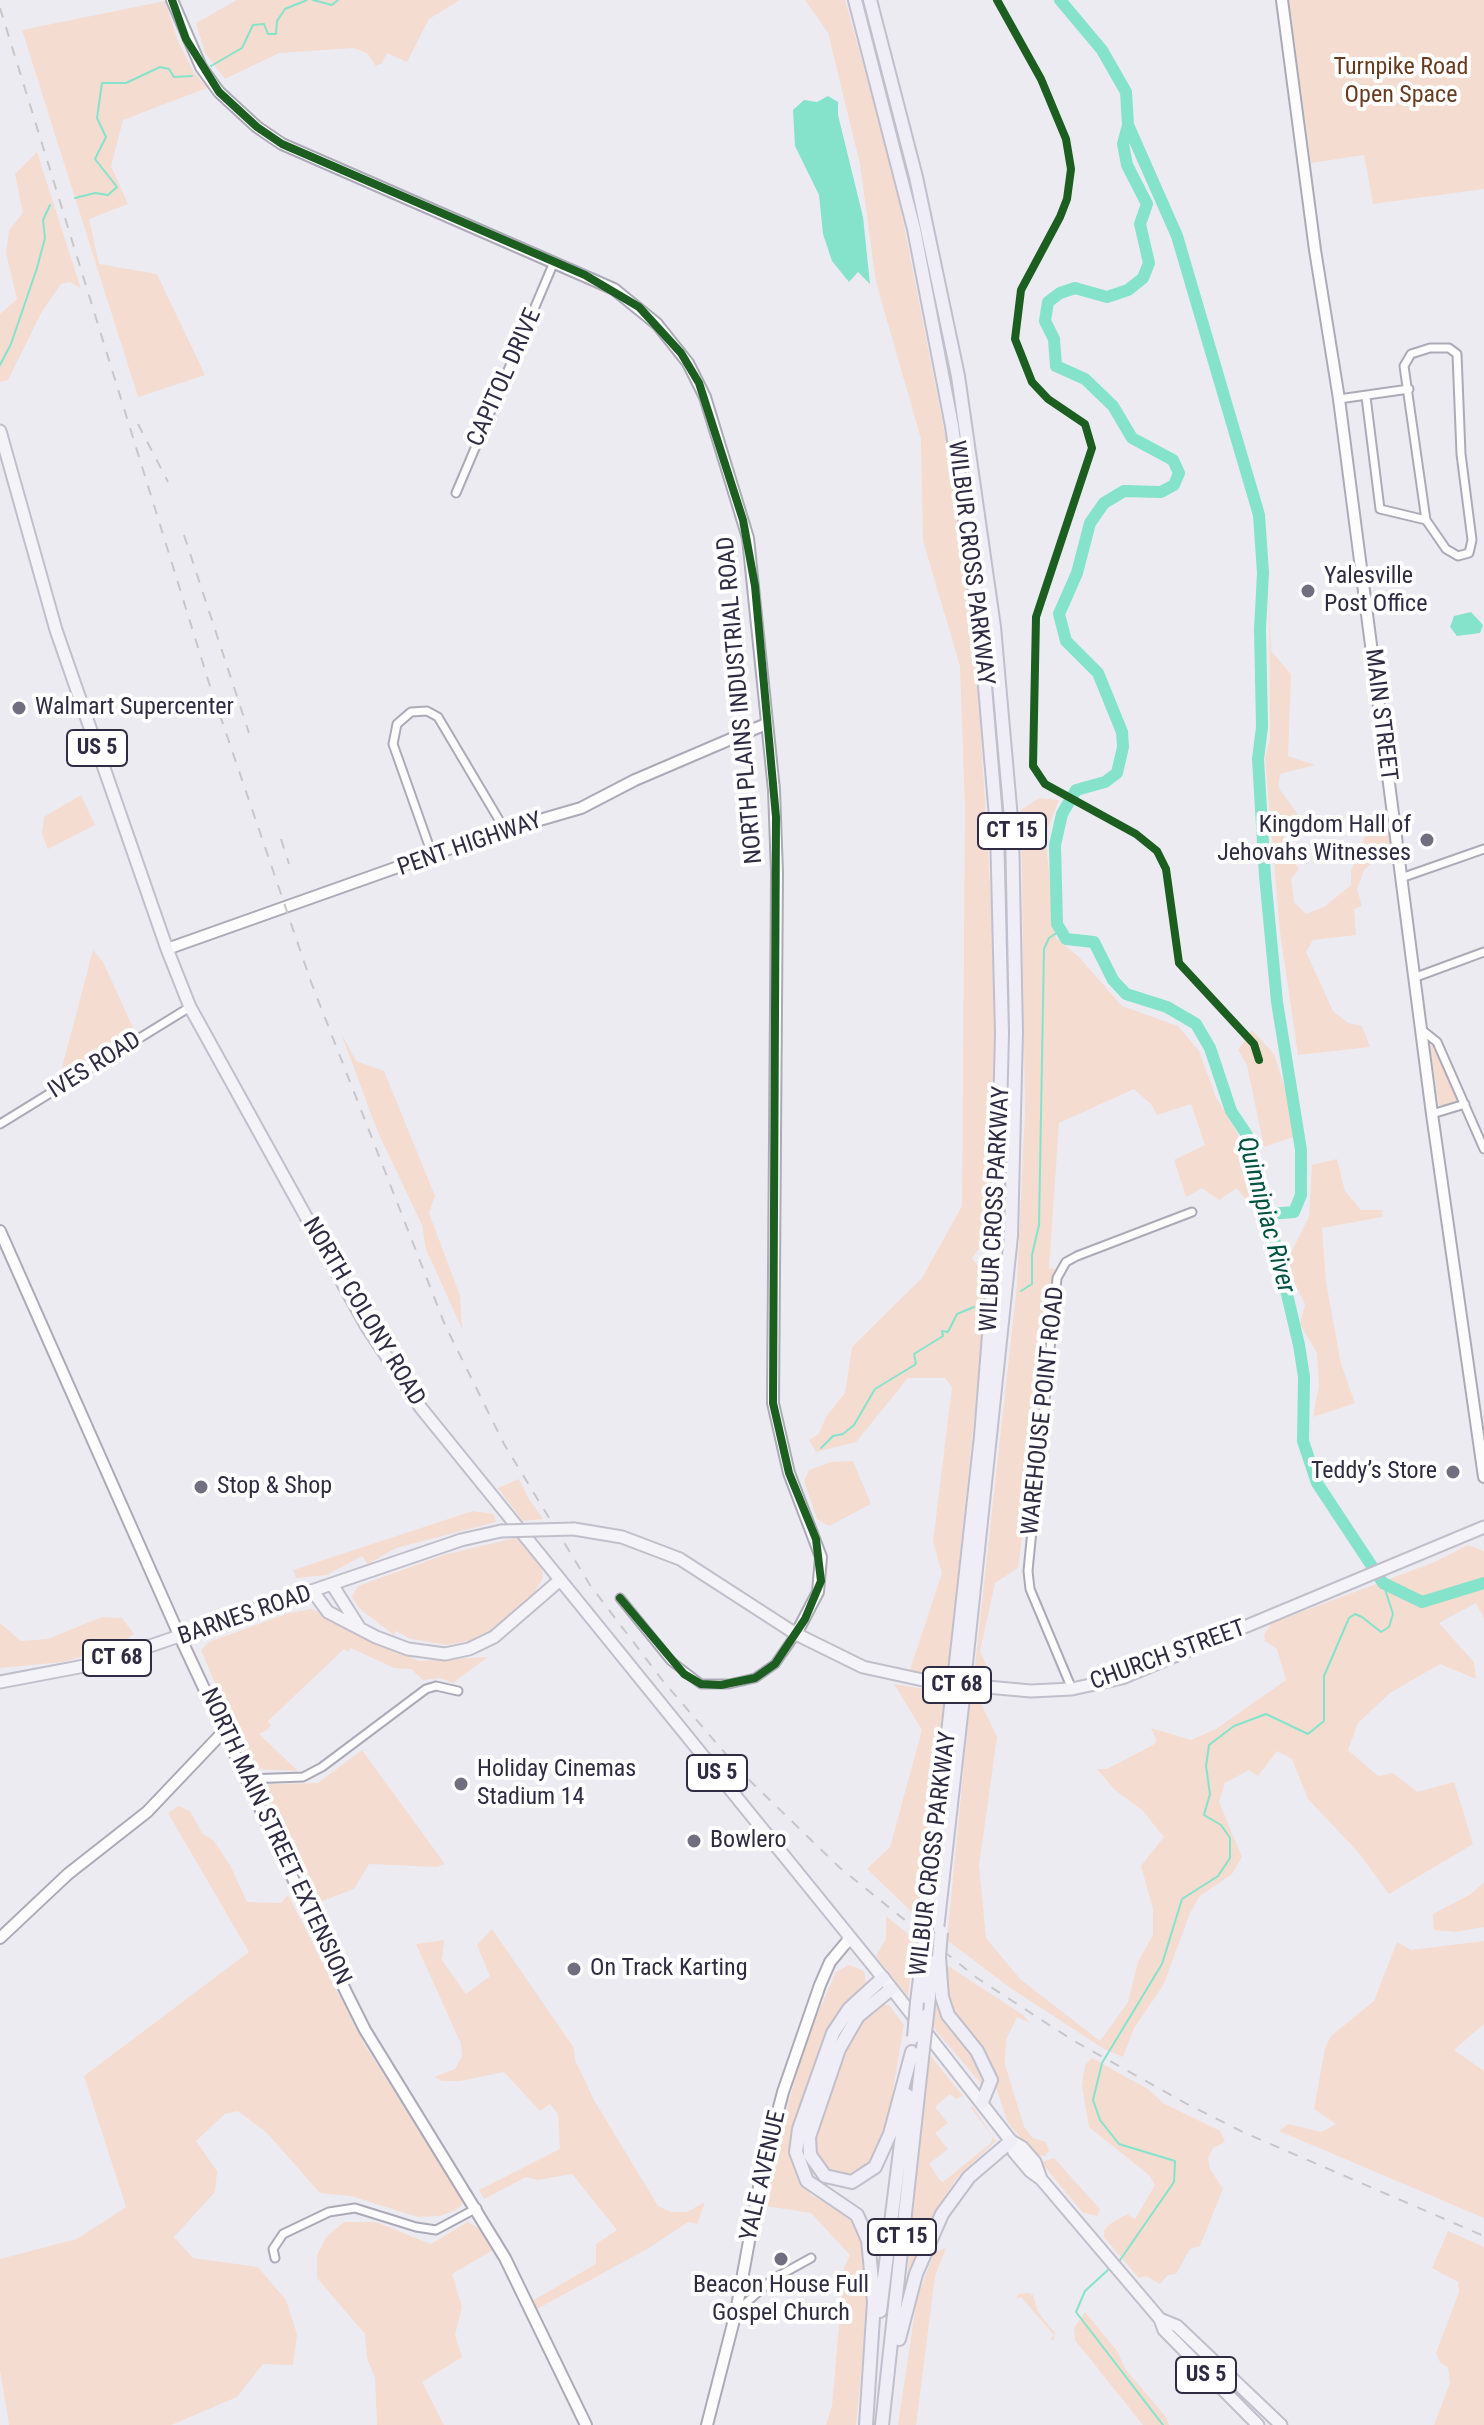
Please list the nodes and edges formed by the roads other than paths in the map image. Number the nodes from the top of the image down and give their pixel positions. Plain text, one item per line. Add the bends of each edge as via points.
1 (172, 0) edge
2 (855, 0) edge
3 (870, 0) edge
4 (1282, 0) edge
5 (554, 262) junction
6 (1409, 389) junction
7 (1366, 397) junction
8 (1339, 399) junction
9 (0, 431) edge
10 (456, 493) dead end
11 (1426, 520) junction
12 (766, 724) junction
13 (505, 830) junction
14 (1484, 849) edge
15 (433, 857) junction
16 (1401, 878) junction
17 (167, 949) junction
18 (1484, 952) edge
19 (1416, 977) junction
20 (190, 1007) junction
21 (1422, 1030) junction
22 (1465, 1104) junction
23 (1432, 1114) junction
24 (0, 1124) edge
25 (1484, 1149) edge
26 (1192, 1212) dead end
27 (0, 1231) edge
28 (1484, 1477) edge
29 (1484, 1527) edge
30 (350, 1579) joint
31 (560, 1580) junction
32 (333, 1586) junction
33 (314, 1593) junction
34 (620, 1598) dead end
35 (360, 1627) junction
36 (796, 1634) junction
37 (180, 1637) junction
38 (960, 1673) junction
39 (0, 1682) edge
40 (1072, 1689) junction
41 (458, 1691) dead end
42 (958, 1697) junction
43 (225, 1730) junction
44 (247, 1779) junction
45 (935, 1927) junction
46 (0, 1938) edge
47 (850, 1938) junction
48 (932, 1952) junction
49 (883, 1978) junction
50 (891, 1989) junction
51 (918, 2051) junction
52 (982, 2102) junction
53 (1011, 2141) junction
54 (477, 2208) junction
55 (275, 2258) dead end
56 (811, 2258) dead end
57 (736, 2312) junction
58 (1160, 2319) junction
59 (586, 2425) edge
60 (707, 2425) edge
61 (866, 2425) edge
62 (883, 2425) edge
63 (1258, 2425) edge
64 (1281, 2425) edge

1 - 5 street, NORTH PLAINS INDUSTRIAL ROAD via 201,67 257,127 282,144
2 - 38 highway, WILBUR CROSS PARKWAY / CT 15 via 911,217 948,401 980,627 997,829 1002,1084 997,1234
3 - 38 highway, WILBUR CROSS PARKWAY / CT 15 via 916,177 958,376 994,627 1012,830 1016,1045 1011,1236
4 - 8 street, MAIN STREET
5 - 10 street, CAPITOL DRIVE
5 - 12 street, NORTH PLAINS INDUSTRIAL ROAD via 614,289 639,307 676,346 699,383 748,538
6 - 7 street
6 - 11 street
6 - 11 street via 1404,366 1411,354 1449,348 1457,354 1469,553 1458,556 1446,549
7 - 8 street
7 - 11 street via 1380,509
8 - 16 street, MAIN STREET
9 - 17 main road, NORTH COLONY ROAD / US 5 via 56,630
12 - 13 street, PENT HIGHWAY via 581,808
12 - 36 street, NORTH PLAINS INDUSTRIAL ROAD via 777,864 773,1403 786,1465 821,1557 818,1592
13 - 15 street, PENT HIGHWAY
13 - 15 street via 438,717 411,712 397,724 392,741
14 - 16 street
15 - 17 street, PENT HIGHWAY
16 - 19 street, MAIN STREET
17 - 20 main road, NORTH COLONY ROAD / US 5
18 - 19 street
19 - 21 street, MAIN STREET
20 - 24 street, IVES ROAD
20 - 31 main road, NORTH COLONY ROAD / US 5 via 388,1362
21 - 22 street via 1437,1042
21 - 23 street, MAIN STREET
22 - 23 street
22 - 25 street
23 - 28 street, MAIN STREET
26 - 40 street, WAREHOUSE POINT ROAD via 1077,1256 1066,1262 1057,1278 1028,1571 1030,1589
27 - 37 street, NORTH MAIN STREET EXTENSION
29 - 40 main road, CHURCH STREET / CT 68 via 1122,1678
30 - 32 main road, BARNES ROAD / CT 68
30 - 36 main road, CHURCH STREET / CT 68, bridge via 501,1531 574,1529 622,1537 680,1559
31 - 35 main road via 494,1637 461,1652 408,1649
31 - 47 main road, NORTH COLONY ROAD / US 5
32 - 33 main road, BARNES ROAD / CT 68
32 - 35 main road
33 - 35 main road via 328,1612
33 - 37 main road, BARNES ROAD / CT 68
34 - 36 street via 684,1674 708,1685 744,1682 770,1669
36 - 40 main road, CHURCH STREET / CT 68 via 863,1667 908,1677 1003,1689
37 - 39 main road, BARNES ROAD / CT 68 via 100,1663
37 - 43 street, NORTH MAIN STREET EXTENSION
38 - 42 highway, WILBUR CROSS PARKWAY / CT 15, bridge
41 - 44 street via 426,1689 303,1777
42 - 45 highway, WILBUR CROSS PARKWAY / CT 15
42 - 45 highway, WILBUR CROSS PARKWAY / CT 15
43 - 44 street, NORTH MAIN STREET EXTENSION
43 - 46 street via 147,1812 68,1874
44 - 54 street, NORTH MAIN STREET EXTENSION via 365,2030
45 - 48 highway, bridge
45 - 48 highway, WILBUR CROSS PARKWAY / CT 15, bridge
47 - 49 main road, NORTH COLONY ROAD / US 5
47 - 57 street, YALE AVENUE via 830,1962 783,2092
48 - 51 highway, WILBUR CROSS PARKWAY / CT 15, bridge
48 - 51 highway, WILBUR CROSS PARKWAY / CT 15, bridge via 917,2002
48 - 52 highway via 945,2007 991,2080
49 - 50 main road, NORTH COLONY ROAD / US 5
49 - 61 highway via 849,2009 833,2033 796,2152 807,2181 857,2215 868,2240 874,2302
50 - 51 highway via 858,2016 839,2049 809,2137 810,2155 825,2176 852,2182 875,2167
50 - 52 main road, NORTH COLONY ROAD / US 5
51 - 61 highway, WILBUR CROSS PARKWAY / CT 15
51 - 62 highway, WILBUR CROSS PARKWAY / CT 15
52 - 53 main road, NORTH COLONY ROAD / US 5
53 - 58 main road, NORTH COLONY ROAD / US 5 via 1014,2152
53 - 62 highway via 958,2190 929,2239 904,2313
54 - 55 street via 436,2230 355,2208 329,2212 283,2234 273,2249
54 - 59 street, NORTH MAIN STREET EXTENSION
56 - 57 street via 773,2279
57 - 60 street, YALE AVENUE
58 - 63 main road, NORTH COLONY ROAD / US 5 via 1164,2330
58 - 64 main road, NORTH COLONY ROAD / US 5 via 1177,2326

